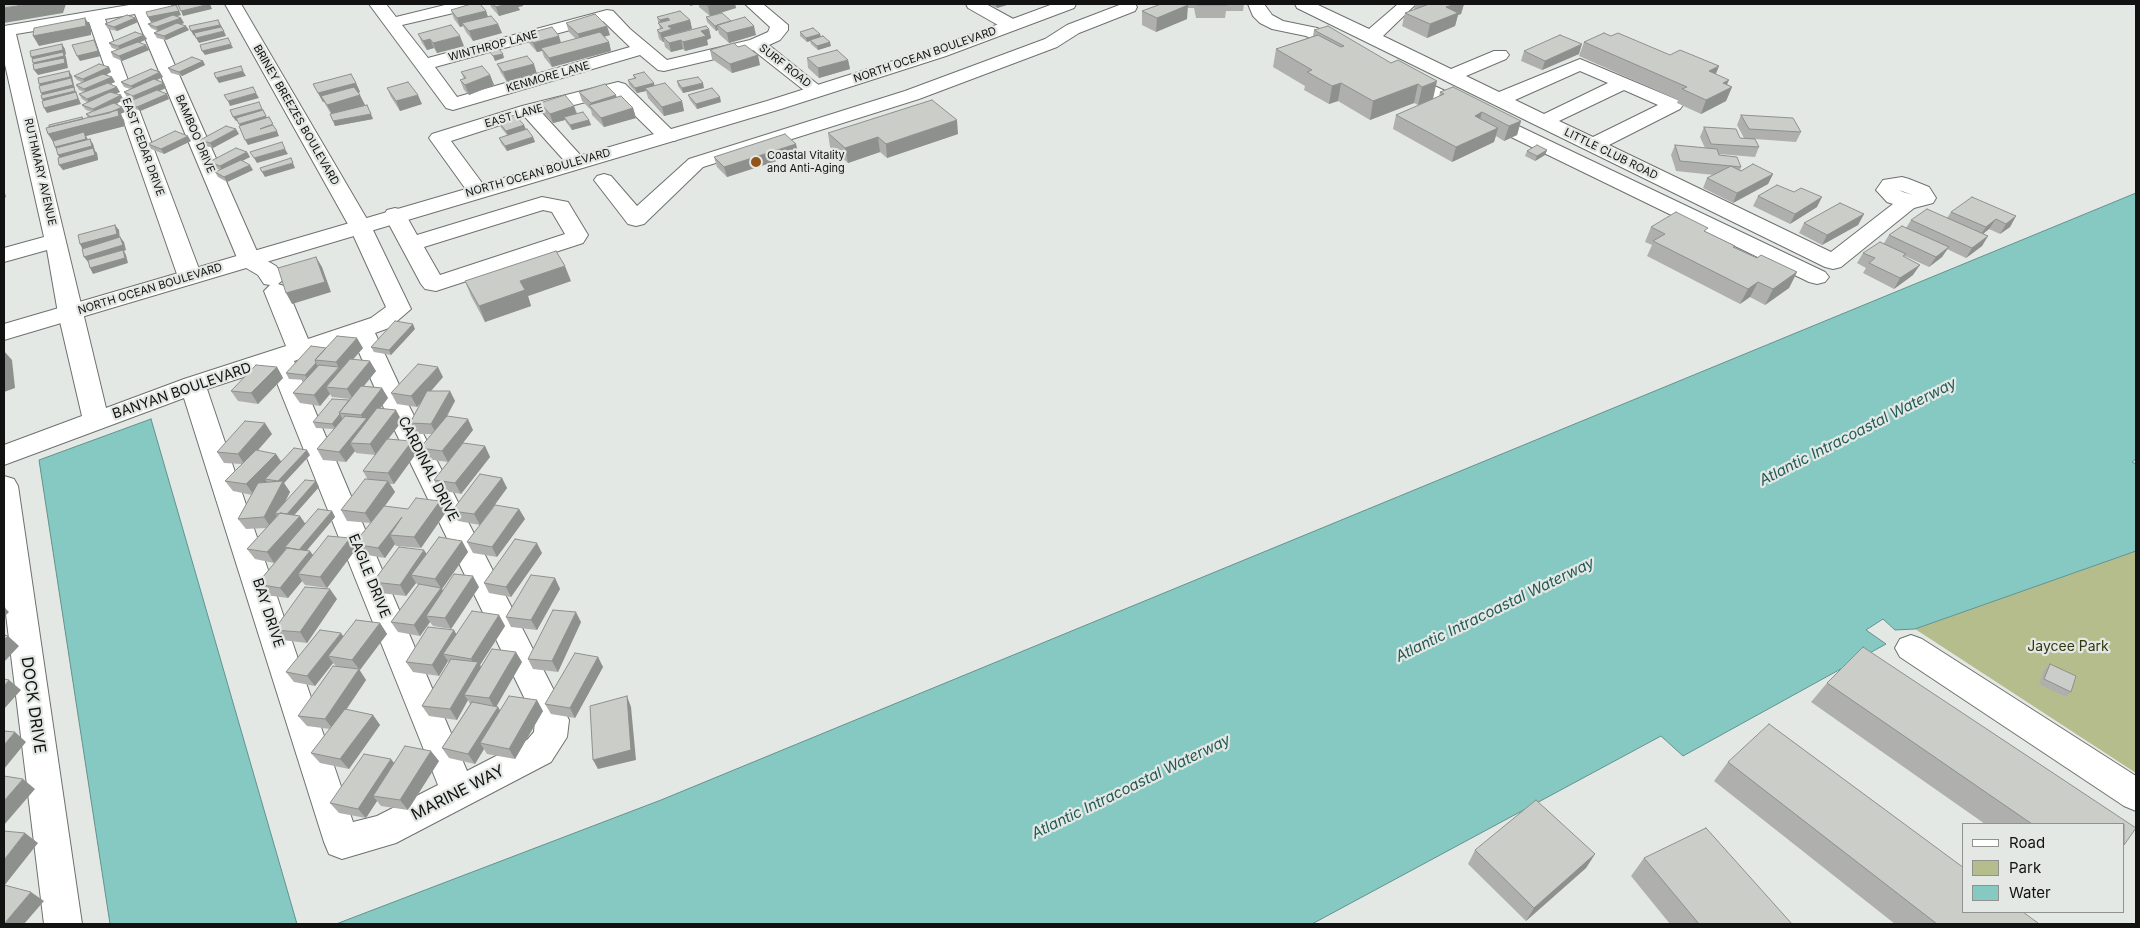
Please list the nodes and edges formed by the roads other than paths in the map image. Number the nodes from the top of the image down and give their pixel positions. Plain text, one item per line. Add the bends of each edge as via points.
1 (164, 4) edge
2 (233, 4) edge
3 (377, 4) edge
4 (469, 4) edge
5 (753, 4) edge
6 (974, 4) edge
7 (1066, 4) edge
8 (1257, 4) edge
9 (1302, 4) edge
10 (1345, 4) edge
11 (1408, 4) edge
12 (1129, 5) edge
13 (141, 8) junction
14 (611, 9) edge
15 (1320, 12) junction
16 (96, 16) junction
17 (391, 23) junction
18 (1011, 25) junction
19 (5, 31) edge
20 (1371, 37) junction
21 (756, 44) junction
22 (643, 49) junction
23 (1500, 55) dead end
24 (423, 65) junction
25 (1451, 76) junction
26 (1624, 83) junction
27 (817, 91) junction
28 (1500, 99) junction
29 (530, 110) junction
30 (1544, 121) junction
31 (668, 136) junction
32 (1593, 145) junction
33 (576, 162) junction
34 (526, 177) junction
35 (604, 180) dead end
36 (477, 191) junction
37 (1909, 202) dead end
38 (542, 203) junction
39 (395, 215) junction
40 (361, 231) junction
41 (56, 241) junction
42 (411, 244) junction
43 (4, 255) edge
44 (249, 260) junction
45 (1817, 276) dead end
46 (190, 277) junction
47 (70, 313) junction
48 (361, 330) junction
49 (4, 332) edge
50 (290, 354) junction
51 (193, 385) junction
52 (96, 421) junction
53 (4, 455) edge
54 (4, 486) edge
55 (1911, 648) dead end
56 (552, 720) joint
57 (459, 793) junction
58 (2136, 795) edge
59 (342, 842) joint
60 (63, 924) edge

1 - 13 street
2 - 40 street, BRINEY BREEZES BOULEVARD
3 - 17 street
4 - 17 street
5 - 21 street, SURF ROAD via 779,25 774,36
6 - 18 street
7 - 18 street, NORTH OCEAN BOULEVARD
8 - 45 street via 1259,12 1272,22 1311,32
9 - 15 street, LITTLE CLUB ROAD
10 - 15 street
11 - 20 street
12 - 35 street via 1073,29 1051,43 912,95 696,163 636,219
13 - 16 street
13 - 44 street, BAMBOO DRIVE
14 - 22 street
14 - 24 street, WINTHROP LANE
15 - 20 street, LITTLE CLUB ROAD
16 - 19 street
16 - 46 street, EAST CEDAR DRIVE
17 - 24 street
18 - 27 street, NORTH OCEAN BOULEVARD via 940,52
19 - 41 street, RUTHMARY AVENUE
20 - 25 street, LITTLE CLUB ROAD
21 - 22 street via 664,66
21 - 27 street, SURF ROAD
22 - 24 street, KENMORE LANE via 453,104
23 - 25 street
25 - 28 street, LITTLE CLUB ROAD
26 - 28 street via 1580,64
26 - 30 street
26 - 32 street via 1673,105
27 - 31 street, NORTH OCEAN BOULEVARD
28 - 30 street, LITTLE CLUB ROAD
29 - 31 street, EAST LANE via 618,88
29 - 33 street
29 - 36 street, EAST LANE via 439,138
30 - 32 street, LITTLE CLUB ROAD
31 - 33 street, NORTH OCEAN BOULEVARD
32 - 37 street, LITTLE CLUB ROAD via 1833,262
33 - 34 street, NORTH OCEAN BOULEVARD
34 - 36 street, NORTH OCEAN BOULEVARD
34 - 38 street
36 - 39 street, NORTH OCEAN BOULEVARD
38 - 42 street
38 - 42 street via 560,207 577,237 439,284 434,284
39 - 40 street, NORTH OCEAN BOULEVARD
39 - 42 street
40 - 44 street, NORTH OCEAN BOULEVARD
40 - 48 street via 399,309 380,323
41 - 43 street
41 - 47 street, RUTHMARY AVENUE
44 - 46 street, NORTH OCEAN BOULEVARD
44 - 50 street, EAGLE DRIVE via 268,271
46 - 47 street, NORTH OCEAN BOULEVARD
47 - 49 street, NORTH OCEAN BOULEVARD
47 - 52 street, RUTHMARY AVENUE
48 - 50 street, BANYAN BOULEVARD
48 - 56 street, CARDINAL DRIVE
50 - 51 street, BANYAN BOULEVARD
50 - 57 street, EAGLE DRIVE
51 - 52 street, BANYAN BOULEVARD
51 - 59 street, BAY DRIVE
52 - 53 street, BANYAN BOULEVARD
54 - 60 street, DOCK DRIVE
55 - 58 street
56 - 57 street, MARINE WAY via 550,737 539,751
57 - 59 street, MARINE WAY via 383,831

